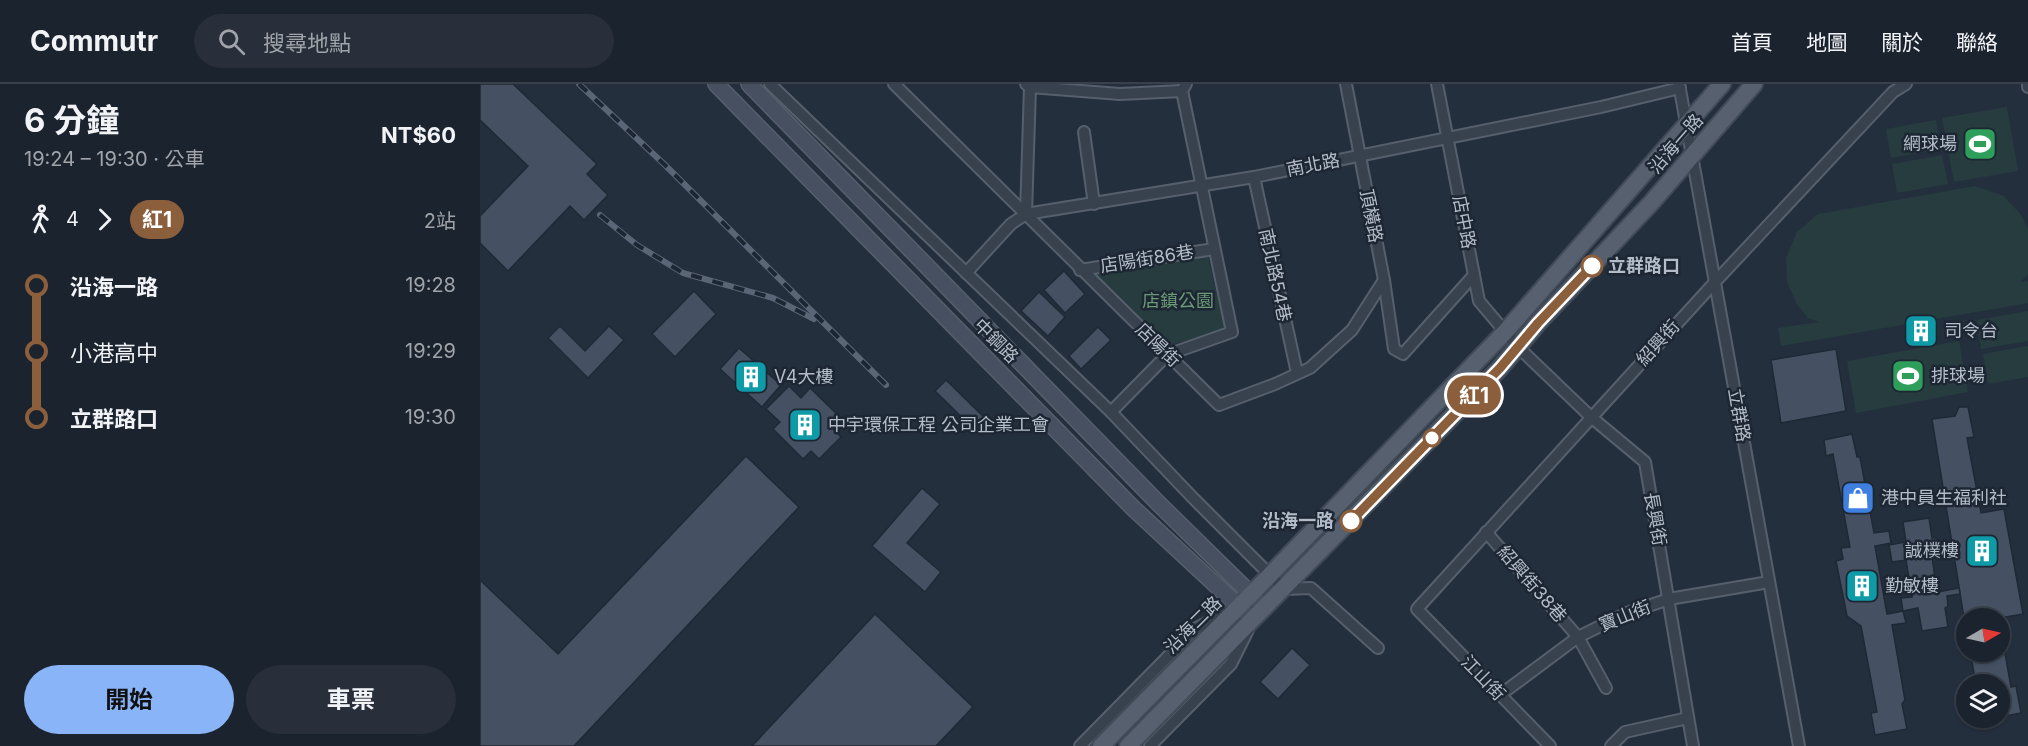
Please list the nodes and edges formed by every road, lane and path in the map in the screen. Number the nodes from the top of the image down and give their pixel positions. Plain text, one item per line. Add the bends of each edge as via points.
1 (749, 84) edge
2 (770, 84) edge
3 (894, 84) edge
4 (1346, 84) edge
5 (1437, 84) edge
6 (1722, 84) edge
7 (1754, 84) edge
8 (1906, 84) edge
9 (718, 85) edge
10 (1028, 85) edge
11 (1679, 86) edge
12 (1184, 87) edge
13 (1121, 89) edge
14 (1686, 125) junction
15 (1084, 132) dead end
16 (1448, 139) junction
17 (1692, 155) junction
18 (1360, 156) junction
19 (1254, 177) junction
20 (1201, 186) junction
21 (1094, 204) junction
22 (1026, 214) junction
23 (1214, 249) junction
24 (1080, 270) junction
25 (966, 273) junction
26 (1474, 275) junction
27 (1384, 280) junction
28 (1714, 282) junction
29 (1505, 332) junction
30 (1518, 347) junction
31 (1167, 355) junction
32 (1297, 374) junction
33 (1111, 412) junction
34 (1591, 417) junction
35 (1486, 532) junction
36 (1270, 575) junction
37 (1769, 582) junction
38 (1284, 589) junction
39 (1251, 593) junction
40 (1669, 599) junction
41 (1238, 607) junction
42 (1265, 608) junction
43 (1417, 609) joint
44 (1253, 620) junction
45 (1578, 637) junction
46 (1378, 648) dead end
47 (1606, 688) dead end
48 (1500, 695) junction
49 (1688, 718) junction
50 (1080, 746) edge
51 (1101, 746) edge
52 (1128, 746) edge
53 (1150, 746) edge
54 (1551, 746) edge
55 (1611, 746) edge
56 (1693, 746) edge
57 (1799, 746) edge

1 - 39 street, 中鋼路
2 - 25 street, 中鋼路
3 - 22 street, 店陽街
4 - 18 street, 頂橫路
5 - 16 street, 店中路
6 - 14 main road, 沿海一路
7 - 17 main road, 沿海一路
8 - 28 street, 紹興街 via 1893,92
9 - 41 street, 中鋼路 via 1126,500
10 - 13 street
10 - 22 street
11 - 14 street, 立群路
11 - 16 street, 南北路
12 - 13 street
12 - 20 street
14 - 17 street, 立群路
14 - 29 main road, 沿海一路
15 - 21 street
16 - 18 street, 南北路
16 - 26 street, 店中路
17 - 28 street, 立群路
17 - 30 main road, 沿海一路
18 - 19 street, 南北路
18 - 27 street, 頂橫路
19 - 20 street, 南北路
19 - 32 street, 南北路54巷
20 - 21 street, 南北路
20 - 23 street
21 - 22 street, 南北路
22 - 24 street, 店陽街
22 - 25 street via 1011,224
23 - 24 street, 店陽街86巷
23 - 31 street via 1232,332
24 - 31 street, 店陽街
25 - 33 street, 中鋼路
26 - 27 street, 頂橫路 via 1403,354 1394,349
26 - 29 street, 店中路 via 1479,301
27 - 32 street, 店陽街 via 1352,330 1310,368
28 - 34 street, 紹興街
28 - 37 street, 立群路
29 - 30 street, 店中路
29 - 36 main road, 沿海一路
30 - 34 street, 長興街
30 - 38 main road, 沿海一路
31 - 32 street, 店陽街 via 1219,405
31 - 33 street
33 - 36 street, 中鋼路
34 - 35 street, 紹興街
34 - 40 street, 長興街 via 1646,462
35 - 43 street, 紹興街
35 - 45 street, 紹興街38巷
36 - 38 street, 中鋼路
36 - 39 main road, 沿海一路
37 - 40 street, 寶山街
37 - 57 street, 立群路
38 - 42 main road, 沿海一路
38 - 46 street via 1311,588
39 - 41 main road, 沿海一路
39 - 42 street, 中鋼路
40 - 45 street, 寶山街 via 1627,613
40 - 49 street, 長興街
41 - 44 street, 中鋼路
41 - 50 street, 沿海二路 via 1195,629
41 - 51 main road, 沿海二路
42 - 44 main road, 沿海一路
43 - 48 street, 江山街
44 - 52 main road
44 - 53 street via 1231,664
45 - 47 street, 紹興街38巷
45 - 48 street, 寶山街
48 - 54 street, 江山街
49 - 55 street via 1625,732
49 - 56 street, 長興街

